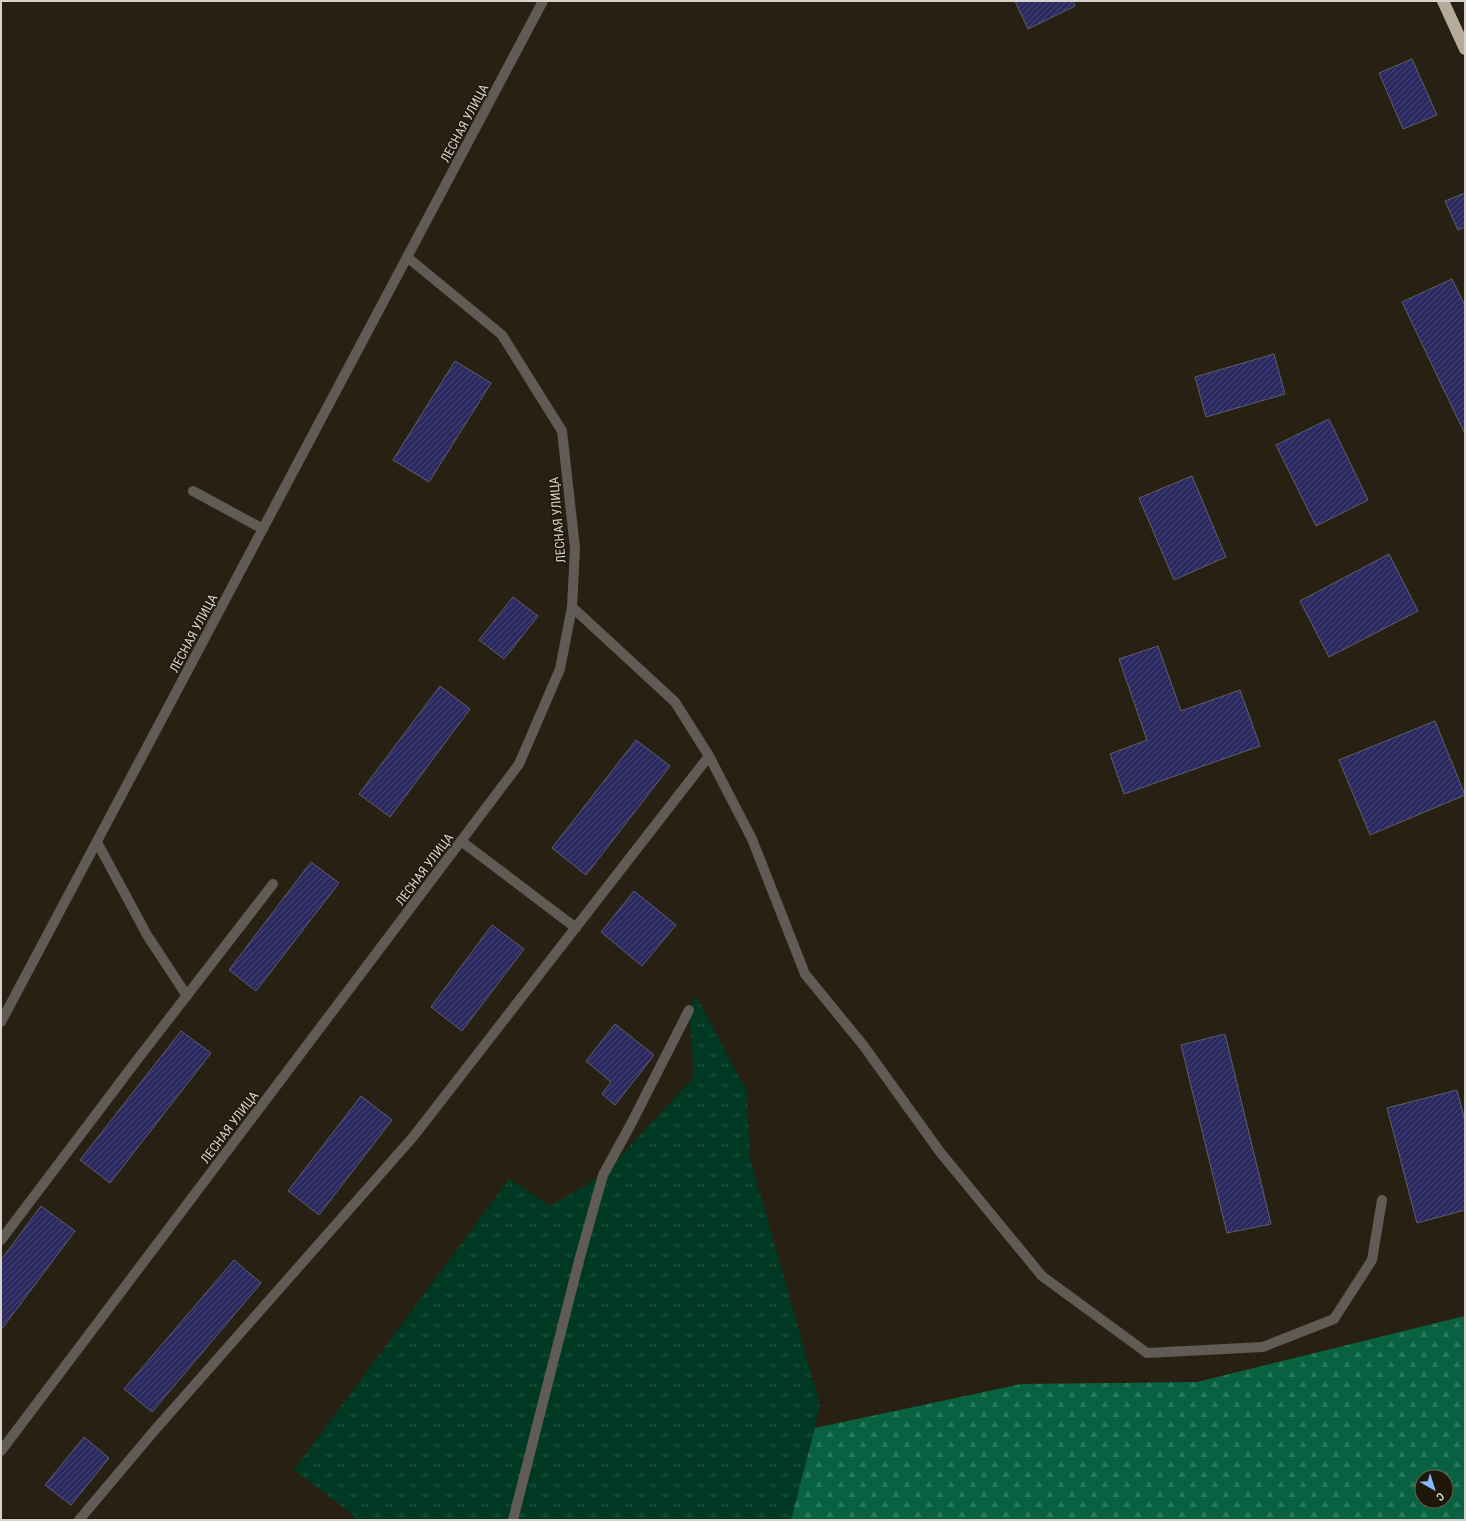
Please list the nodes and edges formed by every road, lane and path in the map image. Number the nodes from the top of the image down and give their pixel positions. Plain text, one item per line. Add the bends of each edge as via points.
1 (544, 1) edge
2 (1443, 1) edge
3 (1465, 49) edge
4 (408, 257) junction
5 (193, 491) dead end
6 (263, 529) junction
7 (572, 607) junction
8 (709, 756) junction
9 (461, 841) junction
10 (96, 842) junction
11 (273, 884) dead end
12 (576, 928) junction
13 (187, 996) junction
14 (689, 1010) dead end
15 (1, 1022) edge
16 (1382, 1200) dead end
17 (1, 1240) edge
18 (1, 1451) edge
19 (79, 1520) edge
20 (513, 1520) edge

1 - 4 street, ЛЕСНАЯ УЛИЦА
2 - 3 highway
4 - 6 street, ЛЕСНАЯ УЛИЦА
4 - 7 street, ЛЕСНАЯ УЛИЦА via 502,335 562,431 575,548
5 - 6 street
6 - 10 street, ЛЕСНАЯ УЛИЦА
7 - 8 street via 676,702
7 - 9 street, ЛЕСНАЯ УЛИЦА via 560,669 519,764
8 - 12 street
8 - 16 street via 752,839 805,974 863,1045 940,1152 1042,1276 1147,1353 1263,1347 1334,1319 1372,1260
9 - 12 street
9 - 18 street, ЛЕСНАЯ УЛИЦА
10 - 13 street via 146,935
10 - 15 street, ЛЕСНАЯ УЛИЦА
11 - 13 street
12 - 19 street via 413,1137
13 - 17 street
14 - 20 street via 603,1175

